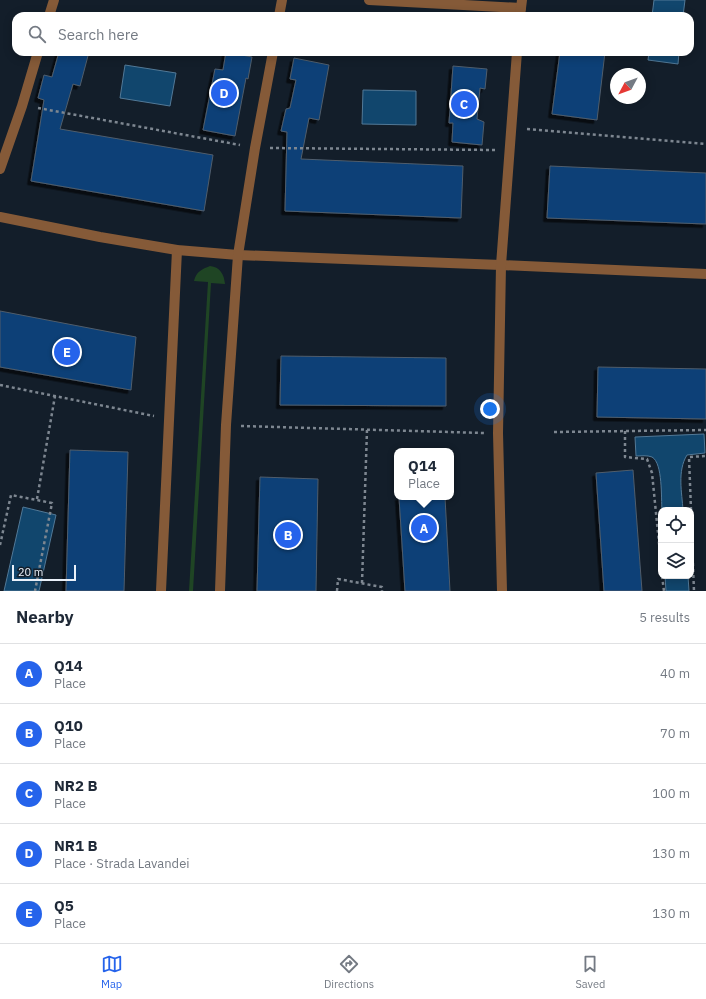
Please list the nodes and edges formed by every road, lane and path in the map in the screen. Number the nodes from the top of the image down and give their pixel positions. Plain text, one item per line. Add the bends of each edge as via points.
1 (54, 0) edge
2 (282, 0) edge
3 (369, 0) edge
4 (521, 8) edge
5 (50, 12) edge
6 (280, 12) edge
7 (37, 56) edge
8 (271, 56) edge
9 (518, 56) edge
10 (22, 106) junction
11 (512, 128) junction
12 (706, 144) edge
13 (255, 148) junction
14 (510, 150) junction
15 (0, 169) edge
16 (0, 217) edge
17 (177, 250) junction
18 (238, 255) junction
19 (501, 265) junction
20 (706, 274) edge
21 (0, 384) edge
22 (55, 396) junction
23 (169, 419) junction
24 (226, 425) junction
25 (367, 430) junction
26 (706, 430) edge
27 (625, 431) junction
28 (554, 432) dead end
29 (498, 433) junction
30 (706, 456) edge
31 (37, 499) junction
32 (691, 507) edge
33 (659, 543) edge
34 (692, 543) edge
35 (0, 545) edge
36 (662, 579) edge
37 (362, 583) junction
38 (34, 591) edge
39 (161, 591) edge
40 (220, 591) edge
41 (337, 591) edge
42 (382, 591) edge
43 (502, 591) edge
44 (664, 591) edge
45 (694, 591) edge

1 - 5 street
2 - 6 street
3 - 4 street
7 - 10 street
8 - 13 street
9 - 11 street
10 - 13 path
10 - 15 street
11 - 12 path
11 - 14 street
13 - 14 path
13 - 18 street
14 - 19 street
16 - 17 street via 100,238
17 - 18 street
17 - 23 street
18 - 19 street
18 - 24 street
19 - 20 street
19 - 29 street
21 - 22 path
22 - 23 path
22 - 31 path
23 - 39 street
24 - 25 path
24 - 40 street
25 - 29 path
25 - 37 path
26 - 27 path
27 - 28 path
27 - 33 path via 625,457 647,459 652,473
29 - 43 street
30 - 32 path via 688,457
31 - 35 path via 11,495
31 - 38 path via 52,503
34 - 45 path
36 - 44 path
37 - 41 path via 338,579
37 - 42 path via 382,587

